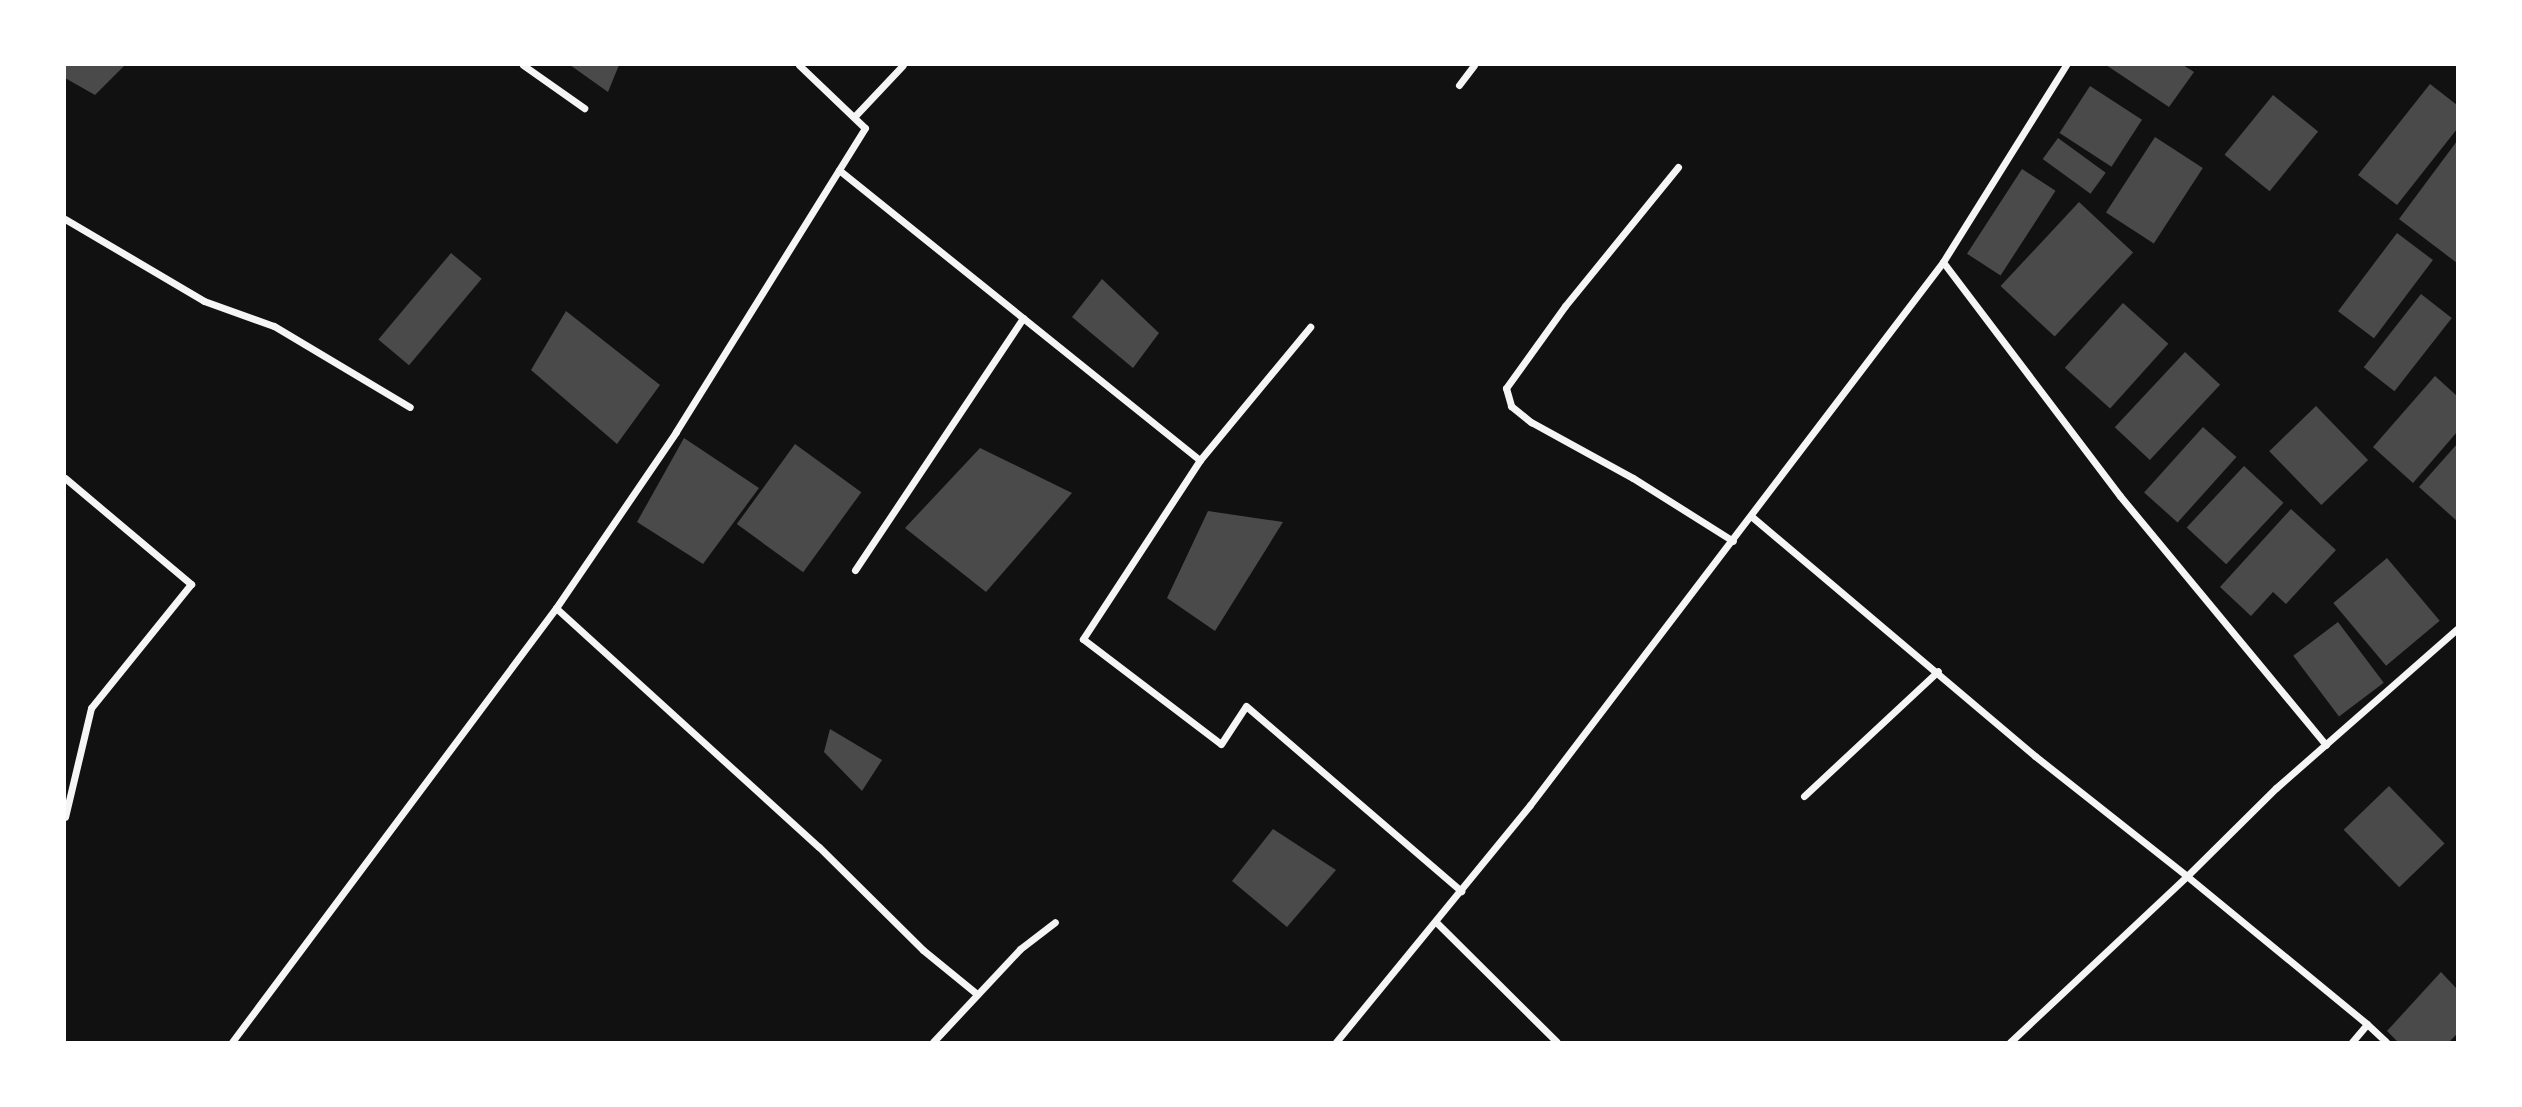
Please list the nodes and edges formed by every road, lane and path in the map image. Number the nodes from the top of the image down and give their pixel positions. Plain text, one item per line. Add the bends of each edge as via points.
1 (523, 65) edge
2 (799, 65) edge
3 (903, 65) edge
4 (1474, 65) edge
5 (2066, 65) edge
6 (1459, 85) dead end
7 (584, 108) dead end
8 (854, 117) junction
9 (1678, 167) dead end
10 (839, 170) junction
11 (65, 219) edge
12 (1943, 262) junction
13 (1023, 318) junction
14 (1310, 327) dead end
15 (410, 407) dead end
16 (1200, 460) junction
17 (65, 478) edge
18 (1751, 516) junction
19 (1733, 541) junction
20 (855, 570) dead end
21 (556, 608) junction
22 (2457, 629) edge
23 (1938, 671) junction
24 (2326, 745) junction
25 (1804, 796) dead end
26 (65, 817) edge
27 (2187, 876) junction
28 (1461, 891) junction
29 (1055, 922) dead end
30 (1436, 922) junction
31 (977, 994) junction
32 (2367, 1024) junction
33 (232, 1042) edge
34 (933, 1042) edge
35 (1336, 1042) edge
36 (1557, 1042) edge
37 (2010, 1042) edge
38 (2352, 1042) edge
39 (2386, 1042) edge

1 - 7 street
2 - 8 street
3 - 8 street
4 - 6 street
5 - 12 street
8 - 10 street via 865,128
9 - 19 street via 1506,388 1511,406 1531,422 1633,478
10 - 13 street
10 - 21 street via 676,432
11 - 15 street via 204,301 274,326
12 - 18 street
12 - 24 street via 2120,496
13 - 16 street
13 - 20 street
14 - 16 street
16 - 28 street via 1083,639 1221,744 1246,706
17 - 26 street via 191,584 91,708
18 - 19 street
18 - 23 street
19 - 28 street
21 - 31 street via 819,847 923,950
21 - 33 street
22 - 24 street
23 - 25 street
23 - 27 street
24 - 27 street
27 - 32 street
27 - 37 street
28 - 30 street
29 - 31 street via 1020,948
30 - 35 street
30 - 36 street
31 - 34 street
32 - 38 street
32 - 39 street

